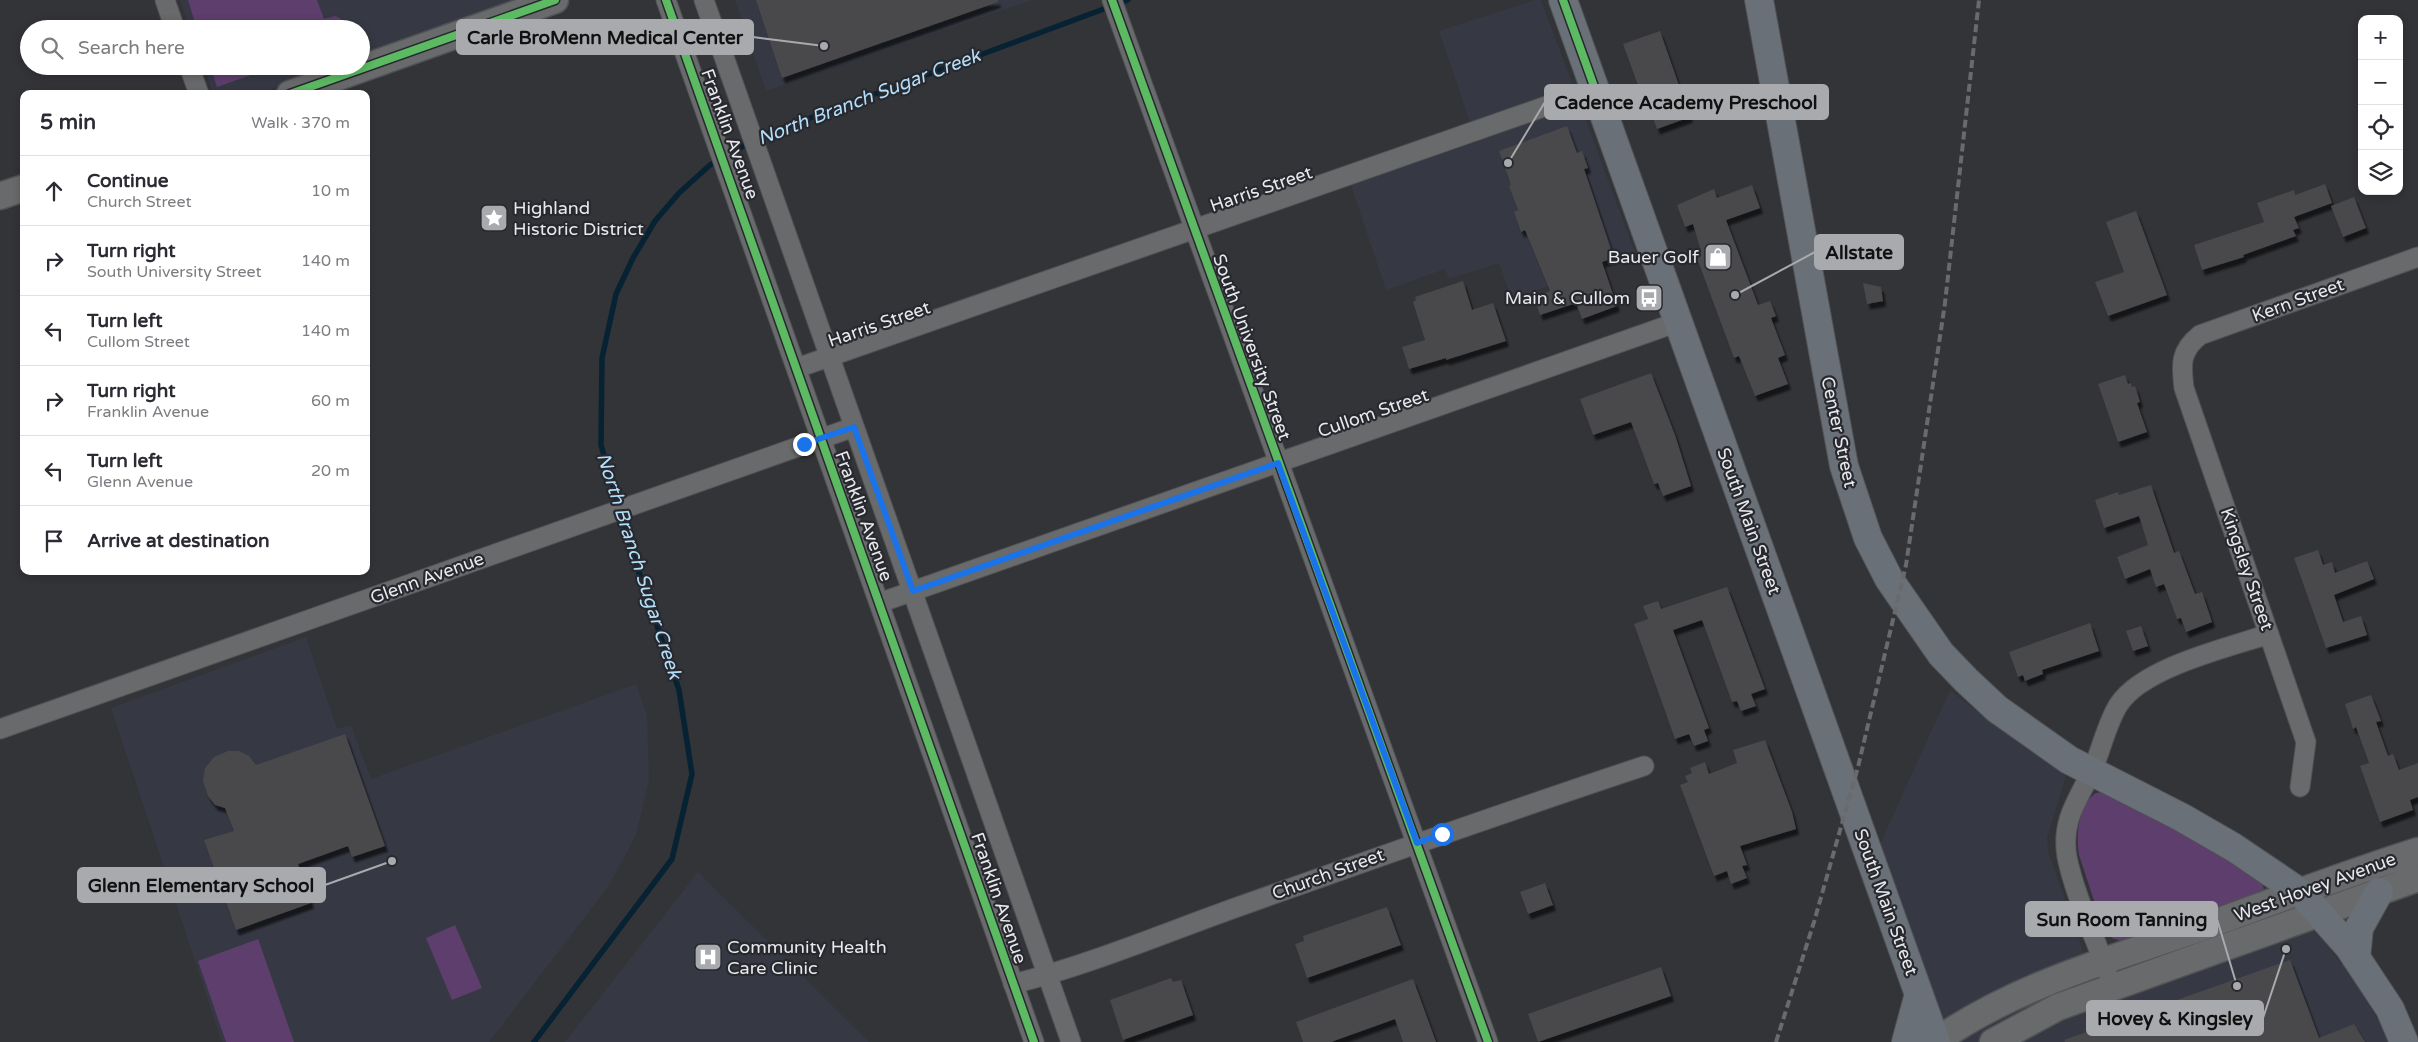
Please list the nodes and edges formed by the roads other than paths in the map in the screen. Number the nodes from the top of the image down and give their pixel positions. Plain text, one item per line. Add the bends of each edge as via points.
1 (165, 0) edge
2 (555, 0) edge
3 (666, 0) edge
4 (704, 0) edge
5 (1112, 0) edge
6 (1563, 0) edge
7 (1759, 0) edge
8 (172, 20) edge
9 (370, 66) edge
10 (192, 75) edge
11 (344, 75) edge
12 (1595, 89) junction
13 (198, 90) edge
14 (301, 90) edge
15 (20, 189) edge
16 (0, 196) edge
17 (1194, 229) junction
18 (2418, 257) edge
19 (1678, 322) junction
20 (2185, 352) joint
21 (830, 357) junction
22 (796, 368) junction
23 (854, 427) junction
24 (820, 438) junction
25 (1278, 463) junction
26 (913, 591) junction
27 (879, 603) junction
28 (2269, 634) junction
29 (0, 729) edge
30 (1644, 766) dead end
31 (2092, 771) junction
32 (2300, 787) dead end
33 (1417, 843) junction
34 (2418, 851) edge
35 (2418, 878) edge
36 (2379, 892) junction
37 (2301, 893) junction
38 (2319, 913) junction
39 (2356, 958) junction
40 (2104, 962) junction
41 (1048, 975) junction
42 (1013, 984) junction
43 (2113, 987) junction
44 (1919, 994) junction
45 (1034, 1042) edge
46 (1071, 1042) edge
47 (1488, 1042) edge
48 (1906, 1042) edge
49 (1936, 1042) edge
50 (1993, 1042) edge
51 (2404, 1042) edge

1 - 8 street
2 - 9 main road
3 - 22 street, Franklin Avenue
4 - 21 street, Franklin Avenue
5 - 17 street, South University Street
6 - 12 main road, South Main Street
7 - 31 main road, Center Street via 1842,457 1868,538 1889,579 1941,654 1997,709 2038,740
10 - 13 street
11 - 14 main road
12 - 17 street, Harris Street
12 - 19 main road, South Main Street
15 - 16 main road
17 - 21 street, Harris Street
17 - 25 street, South University Street
18 - 20 street, Kern Street via 2200,335
19 - 25 street, Cullom Street
19 - 44 main road, South Main Street
20 - 28 street, Kingsley Street via 2181,366 2184,388
21 - 22 street, Harris Street
21 - 23 street, Franklin Avenue
22 - 24 street, Franklin Avenue
23 - 24 street, Glenn Avenue
23 - 26 street, Franklin Avenue
24 - 27 street, Franklin Avenue
24 - 29 street, Glenn Avenue
25 - 26 street, Cullom Street
25 - 33 street, South University Street
26 - 27 street, Cullom Street
26 - 41 street, Franklin Avenue
27 - 42 street, Franklin Avenue
28 - 31 street via 2165,670 2134,689 2119,704
28 - 32 street, Kingsley Street via 2306,742
30 - 33 street, Church Street
31 - 37 main road via 2233,847
31 - 40 street via 2076,798 2066,836 2067,857
33 - 41 street, Church Street
33 - 47 street, South University Street
34 - 37 main road, West Hovey Avenue
35 - 36 main road, West Hovey Avenue
36 - 38 main road, West Hovey Avenue
36 - 39 main road via 2359,928
37 - 38 main road
37 - 40 main road, West Hovey Avenue
38 - 39 main road
38 - 43 main road, West Hovey Avenue
39 - 51 main road via 2390,1009
40 - 43 street
40 - 49 main road, West Hovey Avenue via 2010,999
41 - 42 street, Church Street
41 - 46 street, Franklin Avenue
42 - 45 street, Franklin Avenue
43 - 50 main road, West Hovey Avenue via 2058,1007
44 - 48 main road
44 - 49 main road, South Main Street

